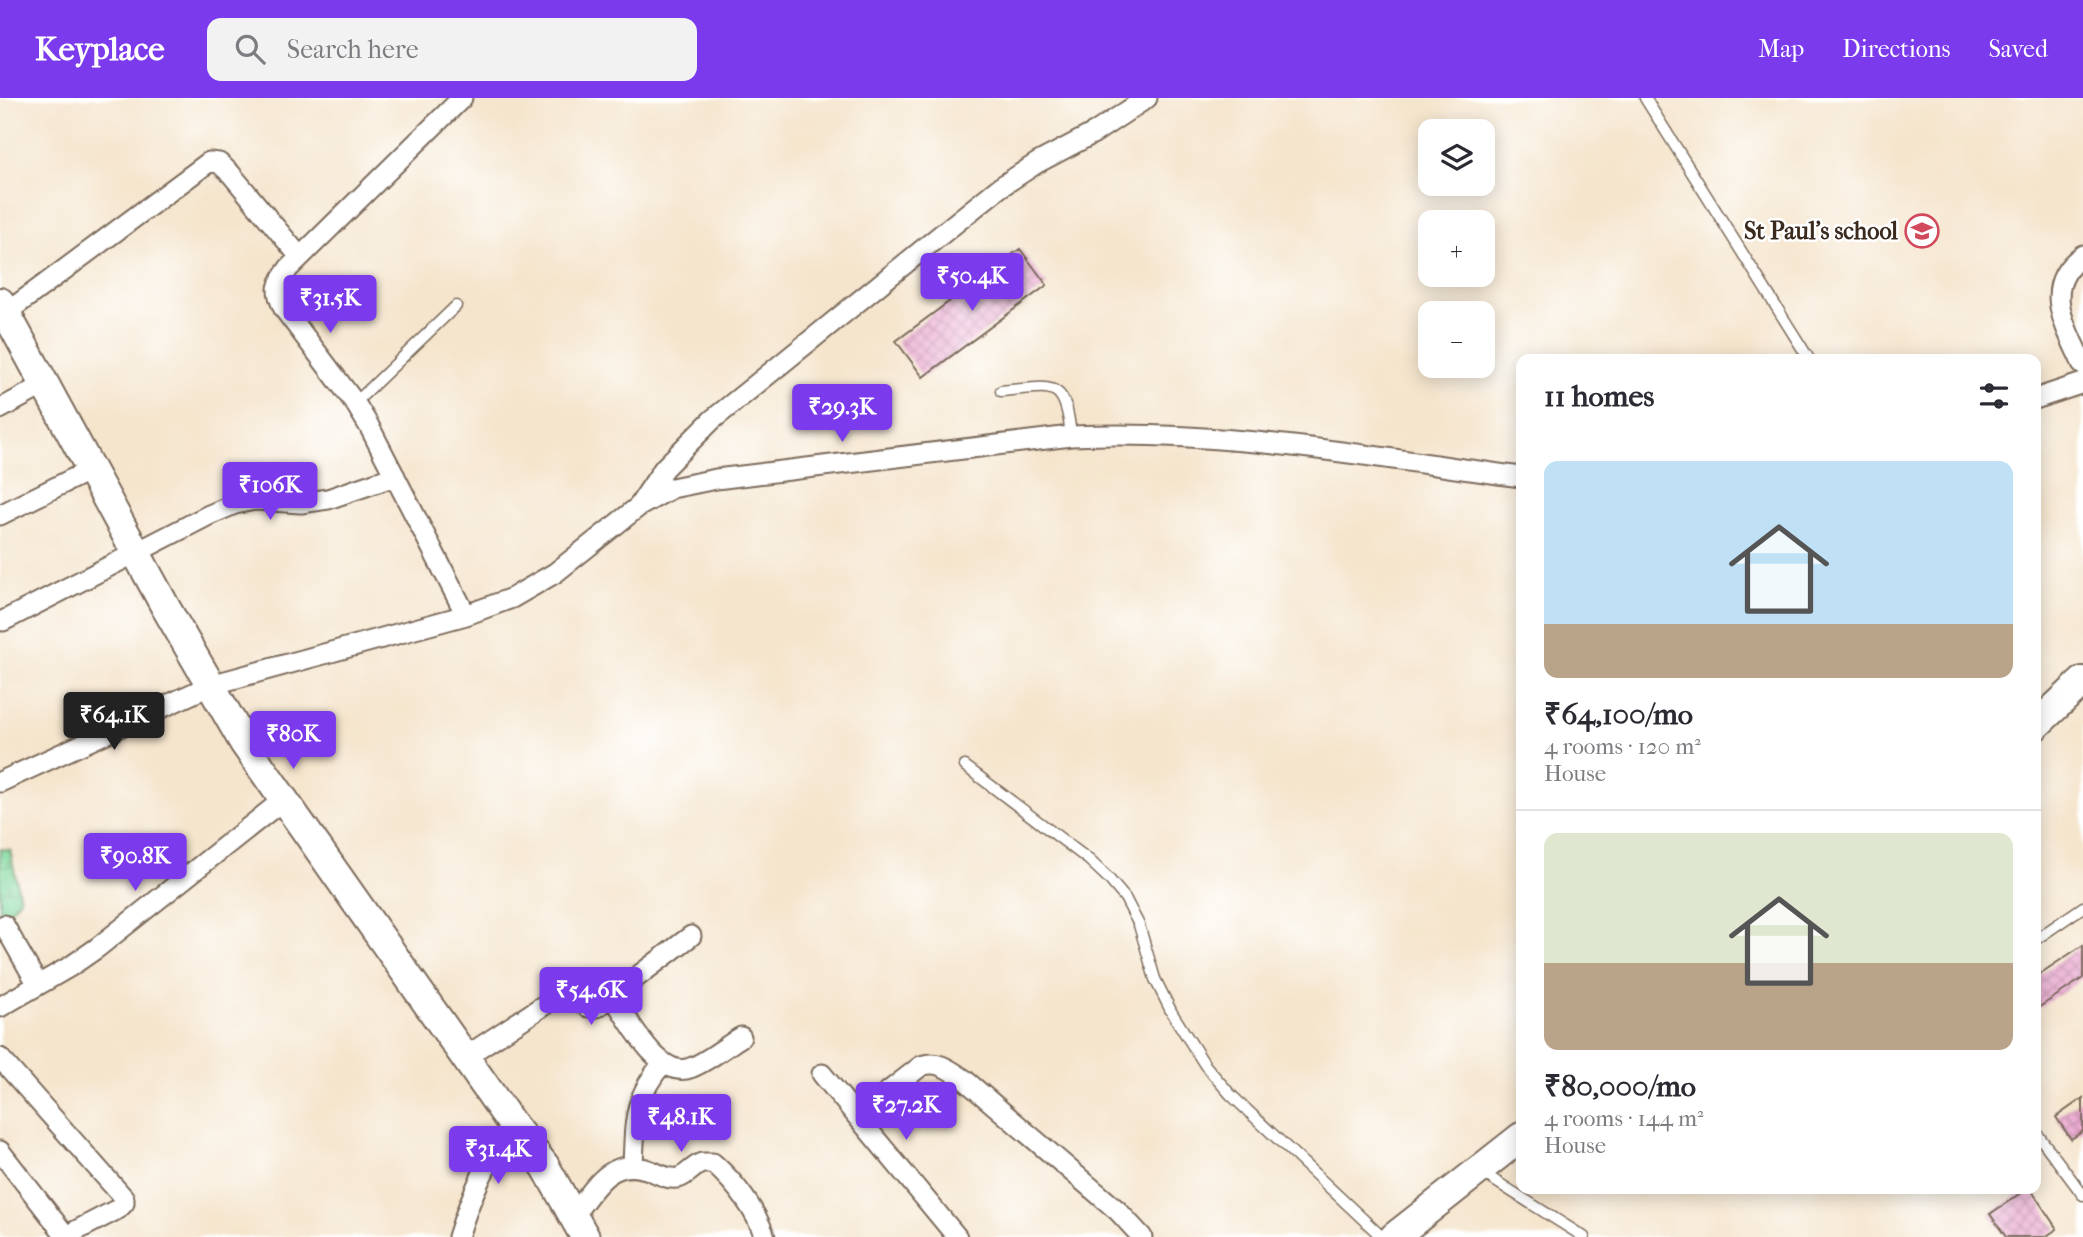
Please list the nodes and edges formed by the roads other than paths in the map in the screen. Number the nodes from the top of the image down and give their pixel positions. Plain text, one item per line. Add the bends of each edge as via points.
1 (462, 98) edge
2 (1147, 98) edge
3 (1645, 98) edge
4 (2083, 255) edge
5 (300, 257) junction
6 (456, 306) dead end
7 (3, 307) edge
8 (1806, 354) edge
9 (2083, 365) edge
10 (2083, 383) edge
11 (44, 385) junction
12 (1001, 391) dead end
13 (2041, 397) edge
14 (355, 403) junction
15 (0, 410) edge
16 (1071, 436) junction
17 (90, 470) junction
18 (396, 476) junction
19 (1516, 476) edge
20 (638, 507) junction
21 (0, 515) edge
22 (135, 552) junction
23 (466, 615) junction
24 (2, 621) dead end
25 (2083, 681) edge
26 (211, 685) junction
27 (2041, 720) edge
28 (965, 766) dead end
29 (0, 782) edge
30 (283, 800) junction
31 (2083, 906) edge
32 (4, 925) dead end
33 (691, 936) dead end
34 (2041, 936) edge
35 (38, 985) junction
36 (612, 995) junction
37 (0, 1007) edge
38 (741, 1037) dead end
39 (465, 1057) junction
40 (0, 1058) edge
41 (663, 1063) junction
42 (822, 1074) dead end
43 (858, 1115) junction
44 (512, 1124) junction
45 (2041, 1139) edge
46 (1516, 1141) edge
47 (0, 1151) edge
48 (633, 1166) junction
49 (1478, 1170) junction
50 (2083, 1195) edge
51 (579, 1226) edge
52 (65, 1237) edge
53 (458, 1237) edge
54 (765, 1237) edge
55 (957, 1237) edge
56 (1142, 1237) edge
57 (1382, 1237) edge
58 (1394, 1237) edge
59 (1584, 1237) edge

1 - 5 street
2 - 20 street via 999,188 786,359 687,444
3 - 8 lane
4 - 9 street via 2063,274 2058,294 2061,315
5 - 7 street via 231,174 219,163 209,162
5 - 14 street via 278,284 277,296
6 - 14 lane
7 - 11 main road
10 - 13 street
11 - 15 street
11 - 17 main road
12 - 16 lane via 1046,387 1057,391 1068,410
14 - 18 street
16 - 19 street via 1244,440
16 - 20 street via 716,479 672,488
17 - 21 street
17 - 22 main road
18 - 22 street via 328,499 235,504
18 - 23 street
20 - 23 street via 555,573 512,598
22 - 24 street
22 - 26 main road
23 - 26 street
25 - 27 main road
26 - 29 street
26 - 30 main road
28 - 57 lane via 1108,878 1125,898 1139,925 1155,979 1205,1065
30 - 35 street via 97,948
30 - 39 main road
31 - 34 lane
32 - 35 street
33 - 36 street
35 - 37 street
36 - 39 street via 597,1007 588,1007 567,990
36 - 41 street
38 - 41 street via 690,1068 676,1070
39 - 44 main road
40 - 52 street via 124,1198 118,1209
41 - 48 street via 641,1094
42 - 43 street
43 - 55 street
43 - 56 street via 921,1066 928,1063 949,1069 1118,1211
44 - 51 main road via 545,1167
44 - 53 street via 478,1181
45 - 50 lane
46 - 49 main road
47 - 52 street
48 - 51 street via 604,1176
48 - 54 street via 677,1178 702,1163 713,1163 748,1203
49 - 58 main road
49 - 59 lane

